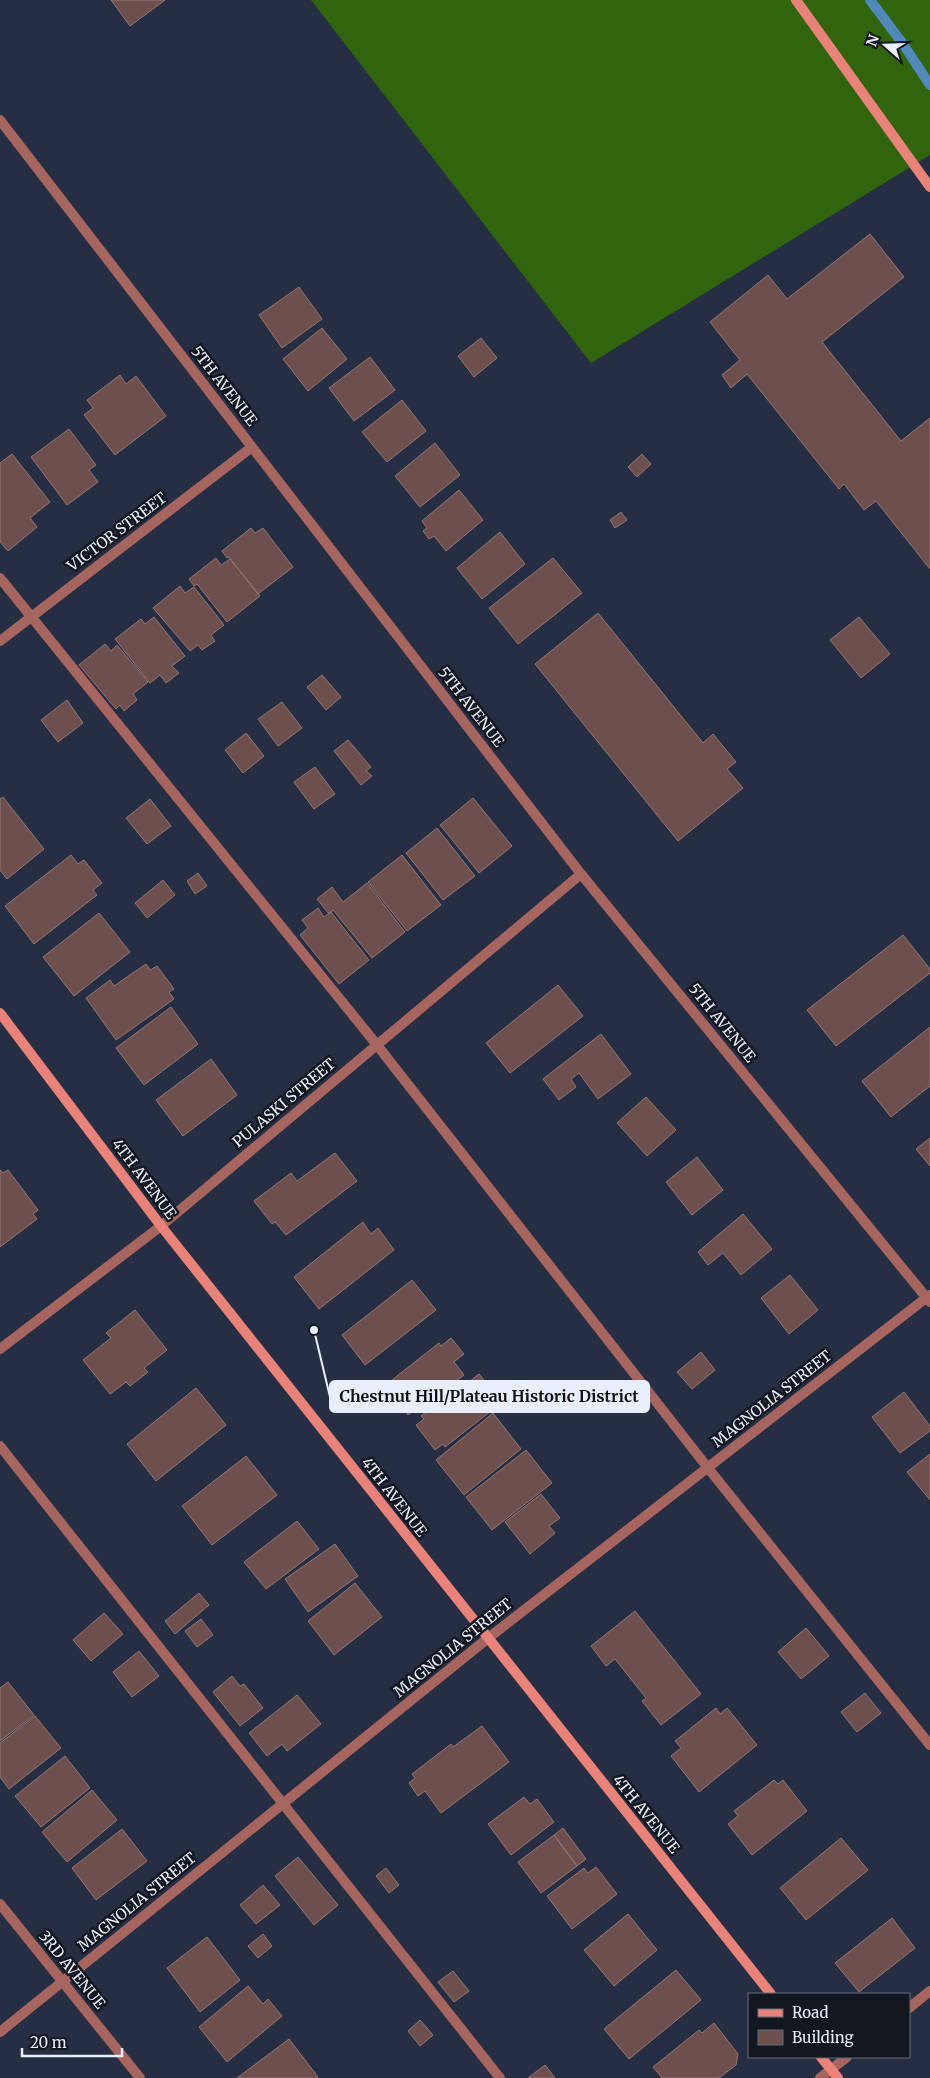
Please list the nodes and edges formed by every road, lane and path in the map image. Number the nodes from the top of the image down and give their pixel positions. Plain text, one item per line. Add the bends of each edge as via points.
1 (796, 0) edge
2 (0, 120) edge
3 (930, 187) edge
4 (252, 447) junction
5 (0, 578) edge
6 (32, 616) junction
7 (0, 641) edge
8 (581, 874) junction
9 (0, 1013) edge
10 (377, 1044) junction
11 (161, 1226) junction
12 (929, 1298) edge
13 (0, 1349) edge
14 (0, 1446) edge
15 (708, 1468) junction
16 (487, 1639) junction
17 (930, 1745) edge
18 (284, 1803) junction
19 (0, 1904) edge
20 (62, 1983) junction
21 (930, 1991) edge
22 (770, 1993) edge
23 (910, 2007) edge
24 (0, 2032) edge
25 (822, 2058) edge
26 (846, 2058) edge
27 (831, 2070) junction
28 (140, 2078) edge
29 (500, 2078) edge
30 (820, 2078) edge
31 (838, 2078) edge

1 - 3 main road
2 - 4 street, 5TH AVENUE
4 - 6 street, VICTOR STREET
4 - 8 street, 5TH AVENUE
5 - 6 street
6 - 7 street, VICTOR STREET
6 - 10 street
8 - 10 street, PULASKI STREET
8 - 12 street, 5TH AVENUE
9 - 11 main road, 4TH AVENUE
10 - 11 street, PULASKI STREET
10 - 15 street
11 - 13 street, PULASKI STREET
11 - 16 main road, 4TH AVENUE
12 - 15 street, MAGNOLIA STREET
14 - 18 street
15 - 16 street, MAGNOLIA STREET
15 - 17 street
16 - 18 street, MAGNOLIA STREET
16 - 22 main road, 4TH AVENUE
18 - 20 street, MAGNOLIA STREET
18 - 29 street
19 - 20 street, 3RD AVENUE
20 - 24 street, MAGNOLIA STREET
20 - 28 street, 3RD AVENUE
21 - 23 street
25 - 27 main road
26 - 27 street
27 - 30 street
27 - 31 main road

